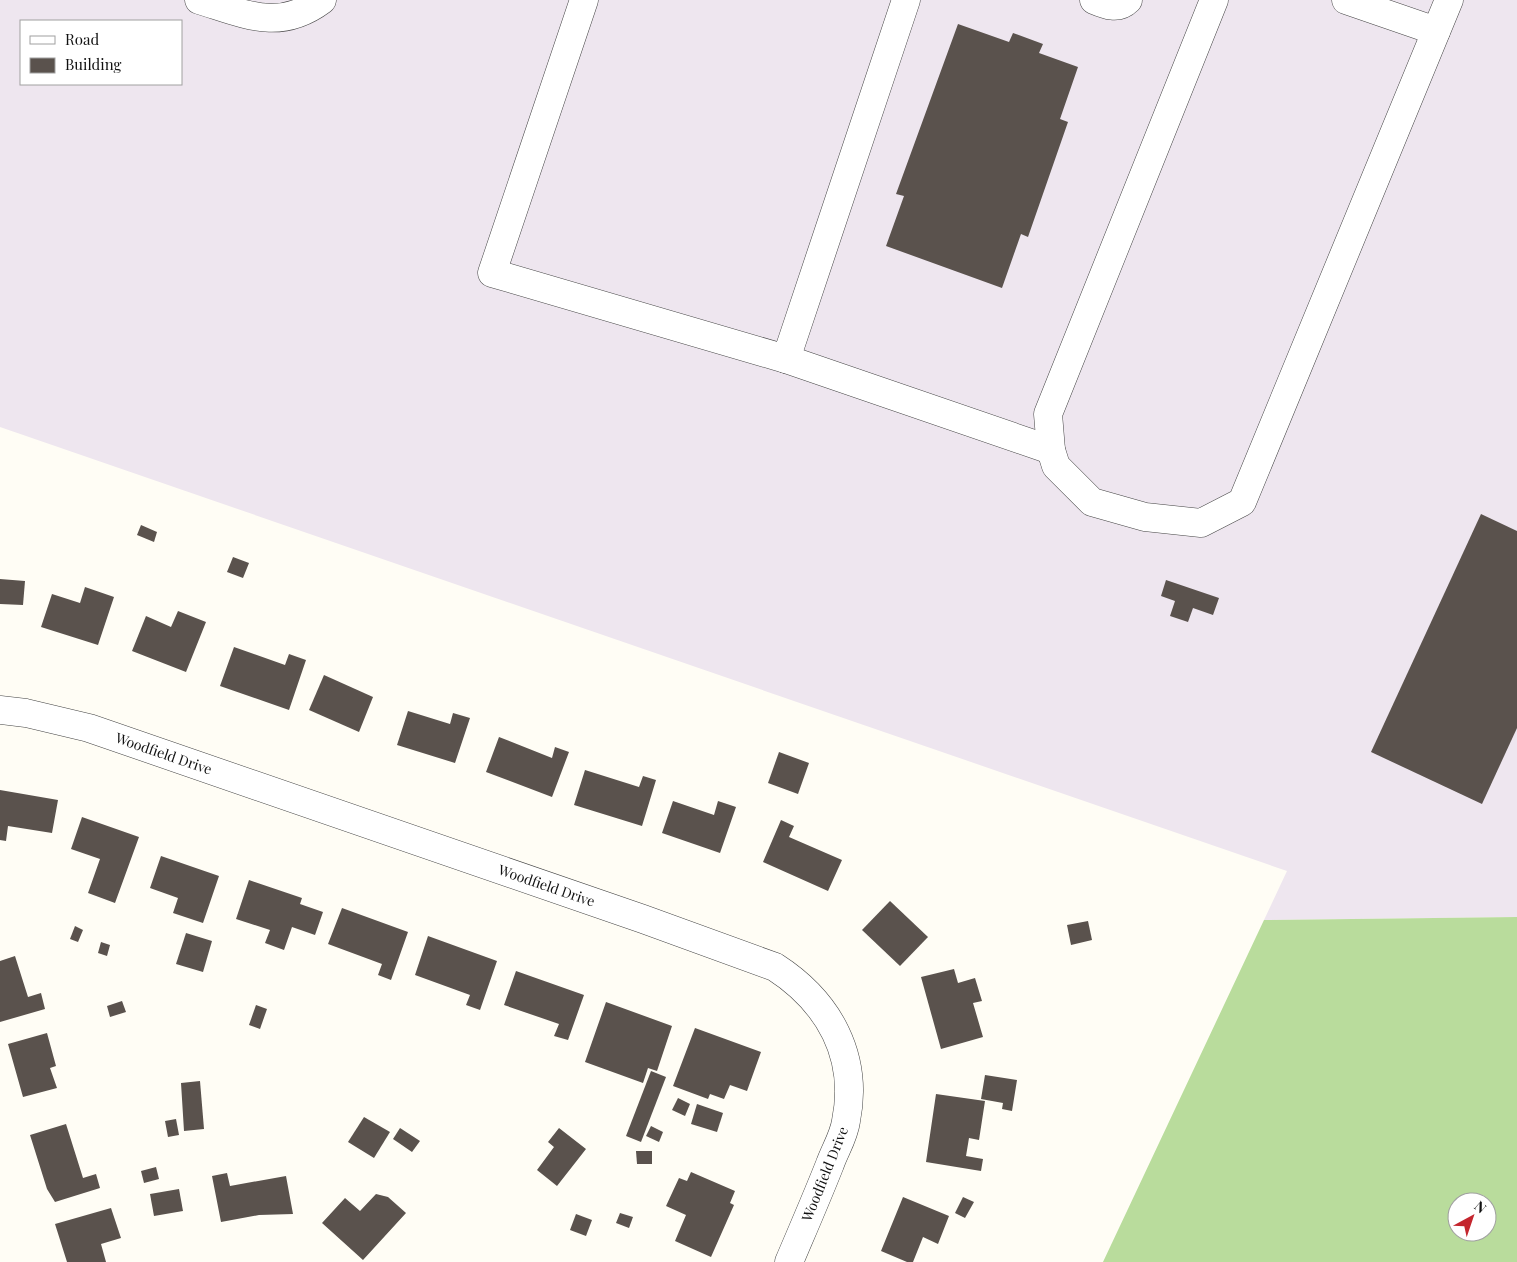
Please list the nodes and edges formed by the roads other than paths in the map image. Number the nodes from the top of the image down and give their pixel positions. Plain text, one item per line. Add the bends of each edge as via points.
1 (199, 0) edge
2 (322, 0) edge
3 (584, 0) edge
4 (906, 0) edge
5 (1094, 0) edge
6 (1128, 0) edge
7 (1214, 0) edge
8 (1346, 0) edge
9 (1449, 0) edge
10 (1436, 31) junction
11 (786, 359) junction
12 (1051, 450) junction
13 (0, 710) edge
14 (789, 1262) edge

1 - 2 street via 260,18 291,17
3 - 11 street via 492,273
4 - 11 street
5 - 6 street via 1109,6 1123,5
7 - 12 street via 1048,414
8 - 10 street
9 - 10 street
10 - 12 street via 1242,502 1201,523 1145,517 1092,502 1056,466
11 - 12 street
13 - 14 street, Woodfield Drive via 90,728 643,919 775,967 793,979 812,998 837,1034 849,1087 846,1124

